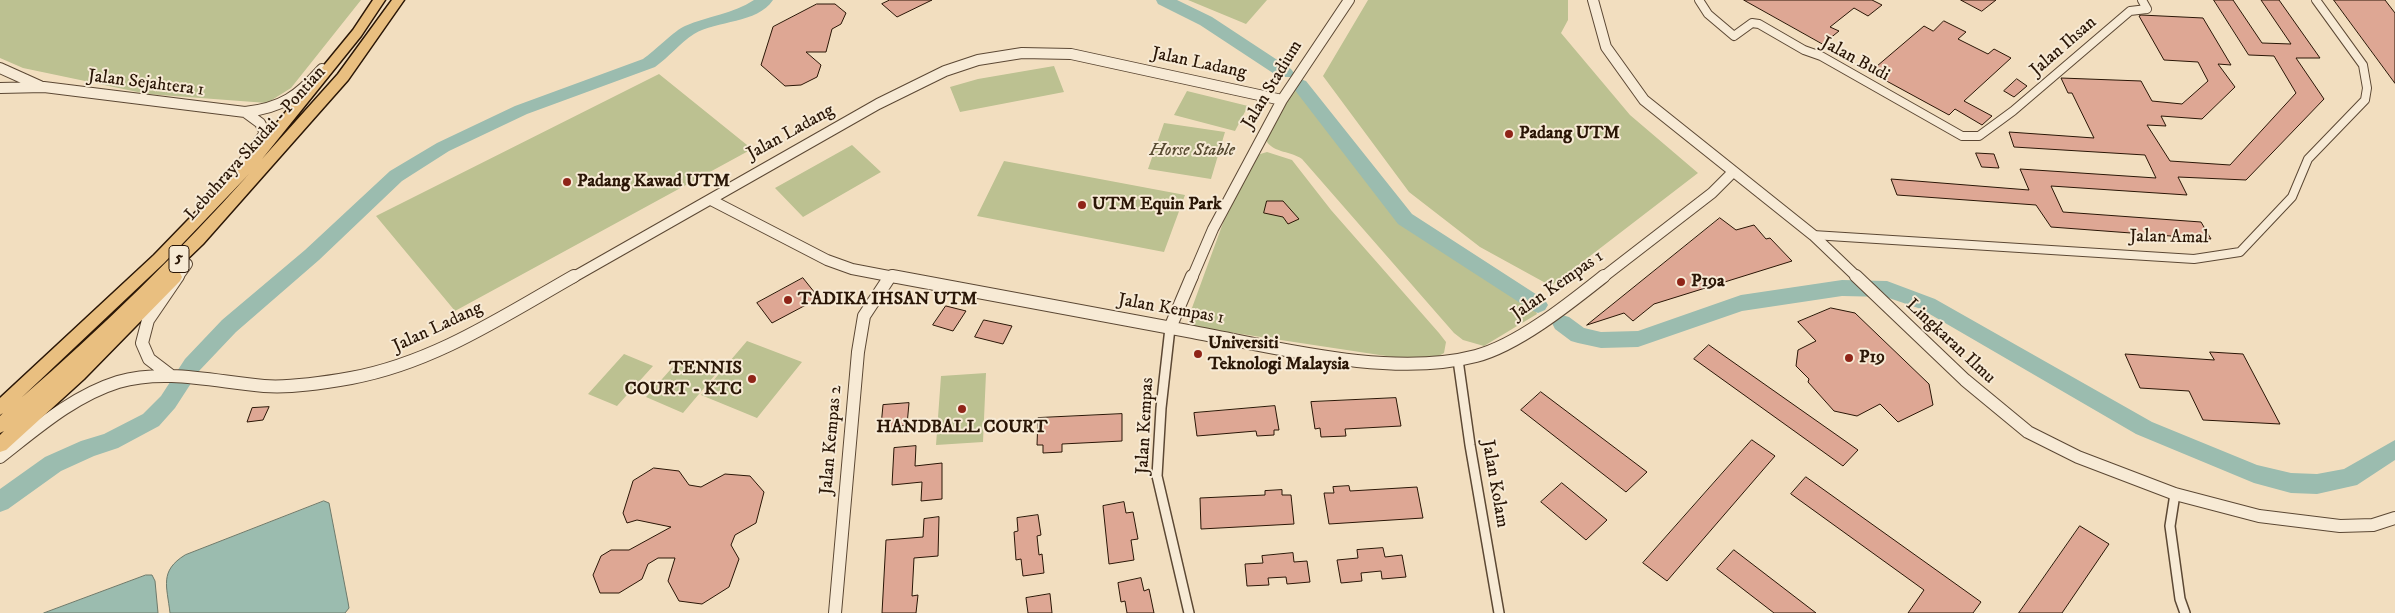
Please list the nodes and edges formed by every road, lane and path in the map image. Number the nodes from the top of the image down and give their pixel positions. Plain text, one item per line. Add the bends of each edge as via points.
1 (398, 0) edge
2 (1348, 0) edge
3 (1593, 0) edge
4 (1699, 0) edge
5 (2142, 0) edge
6 (2316, 0) edge
7 (375, 5) edge
8 (2, 69) edge
9 (342, 77) junction
10 (0, 86) edge
11 (44, 87) junction
12 (1282, 100) junction
13 (244, 112) junction
14 (2005, 117) joint
15 (1732, 173) junction
16 (711, 200) junction
17 (203, 214) junction
18 (1813, 235) junction
19 (187, 264) junction
20 (889, 278) junction
21 (1170, 328) junction
22 (1458, 360) junction
23 (175, 375) junction
24 (0, 408) edge
25 (0, 426) edge
26 (0, 445) edge
27 (0, 457) edge
28 (2176, 494) junction
29 (2395, 518) edge
30 (835, 613) edge
31 (1189, 613) edge
32 (1499, 613) edge
33 (2185, 613) edge

1 - 9 highway, Lebuhraya Skudai - Pontian / 5
2 - 12 street, Jalan Stadium
3 - 15 street, Lingkaran Ilmu via 1606,47 1644,100
4 - 14 street, Jalan Budi via 1708,14 1734,36 1752,23 1759,24 1962,136 1979,136
5 - 14 street, Jalan Ihsan via 2147,9 2130,10
6 - 18 street, Jalan Amal via 2363,65 2367,88 2365,100 2308,159 2292,197 2240,252 2194,259
7 - 13 street, Jalan Sejahtera 1 via 292,100 267,111
7 - 17 highway, Lebuhraya Skudai - Pontian / 5 via 289,120
8 - 10 street via 8,78
8 - 11 street, Jalan Sejahtera 1
9 - 19 highway via 308,127
9 - 25 highway, Lebuhraya Skudai - Pontian / 5 via 198,240
10 - 11 street, Jalan Sejahtera 1
11 - 13 street, Jalan Sejahtera 1
12 - 16 street, Jalan Ladang via 1071,54 1022,52 978,60 945,71 878,104
12 - 21 street, Jalan Stadium via 1213,230
13 - 17 street via 263,126 265,133
15 - 18 street, Lingkaran Ilmu
15 - 22 street, Jalan Kempas 1 via 1712,193 1567,305 1510,341 1479,355
16 - 20 street, Jalan Kempas 1 via 826,260
16 - 23 street, Jalan Ladang via 465,338 386,371 350,379 265,386
17 - 24 highway, Lebuhraya Skudai - Pontian / 5 via 101,315
18 - 28 street, Lingkaran Ilmu via 1972,387 2028,432 2078,457
19 - 23 street, Jalan Ladang via 151,315 141,338 147,357
19 - 26 highway via 78,375
20 - 21 street, Jalan Kempas 1 via 918,280
20 - 30 street, Jalan Kempas 2 via 864,316 858,352
21 - 22 street, Jalan Kempas 1 via 1316,354 1416,365
21 - 31 street, Jalan Kempas via 1157,476
22 - 32 street, Jalan Kolam
23 - 27 street, Jalan Ladang via 136,377 99,390 60,412
28 - 29 street, Lingkaran Ilmu via 2259,516 2340,526 2373,525
28 - 33 street via 2170,526 2180,599

